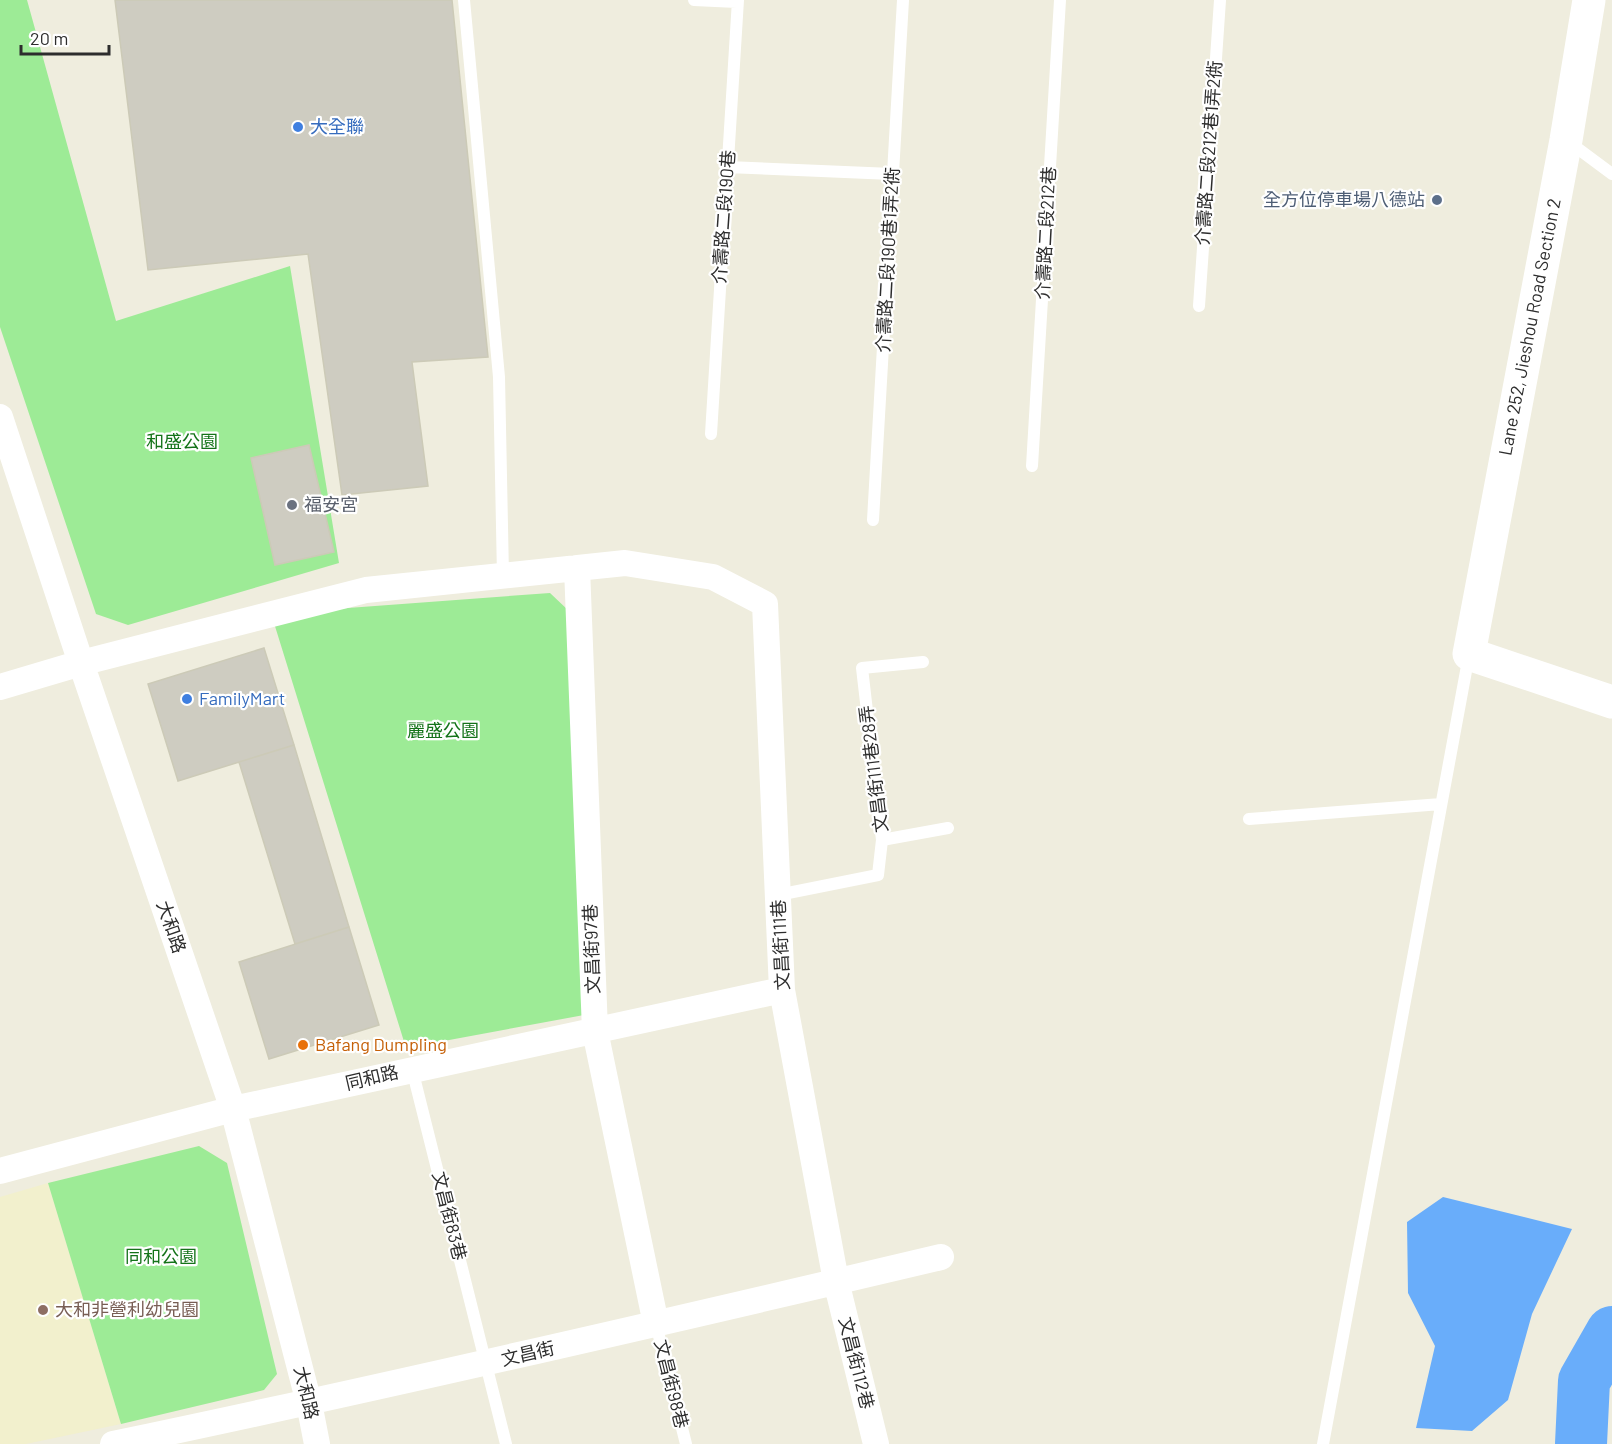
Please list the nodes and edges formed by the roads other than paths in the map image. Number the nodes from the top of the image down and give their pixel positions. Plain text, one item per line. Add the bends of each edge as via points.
1 (464, 0) edge
2 (694, 0) edge
3 (903, 0) edge
4 (1060, 0) edge
5 (1220, 0) edge
6 (1589, 0) edge
7 (737, 1) edge
8 (1566, 140) junction
9 (727, 167) junction
10 (892, 174) junction
11 (1612, 174) edge
12 (1199, 306) dead end
13 (0, 417) edge
14 (711, 434) dead end
15 (1032, 466) dead end
16 (873, 520) dead end
17 (577, 568) junction
18 (503, 576) junction
19 (1469, 654) junction
20 (923, 662) dead end
21 (81, 663) junction
22 (0, 687) edge
23 (1612, 702) edge
24 (1441, 804) junction
25 (1249, 819) dead end
26 (948, 828) dead end
27 (882, 840) junction
28 (778, 895) junction
29 (782, 990) junction
30 (595, 1031) junction
31 (412, 1069) junction
32 (233, 1109) junction
33 (0, 1171) edge
34 (942, 1257) dead end
35 (836, 1281) junction
36 (656, 1324) junction
37 (486, 1364) junction
38 (309, 1403) junction
39 (113, 1444) edge
40 (317, 1444) edge
41 (506, 1444) edge
42 (686, 1444) edge
43 (876, 1444) edge
44 (1323, 1444) edge

1 - 18 lane via 499,376
2 - 7 lane
3 - 10 lane, 介壽路二段190巷1弄2衖
4 - 15 lane, 介壽路二段212巷
5 - 12 lane, 介壽路二段212巷1弄2衖
6 - 8 street, Lane 252, Jieshou Road Section 2
7 - 9 lane, 介壽路二段190巷
8 - 11 lane
8 - 19 street, Lane 252, Jieshou Road Section 2
9 - 10 lane
9 - 14 lane, 介壽路二段190巷
10 - 16 lane, 介壽路二段190巷1弄2衖
13 - 21 street, 大和路
17 - 18 street
17 - 28 street, 文昌街111巷 via 625,563 713,577 765,604
17 - 30 street, 文昌街97巷
18 - 21 street via 366,590
19 - 23 street
19 - 24 lane
20 - 27 lane, 文昌街111巷28弄 via 862,668
21 - 22 street
21 - 32 street, 大和路
24 - 25 lane
24 - 44 lane
26 - 27 lane
27 - 28 lane, 文昌街111巷28弄 via 878,875
28 - 29 street, 文昌街111巷
29 - 30 street, 同和路
29 - 35 street, 文昌街111巷
30 - 31 street, 同和路
30 - 36 street, 文昌街97巷
31 - 32 street, 同和路
31 - 37 lane, 文昌街83巷
32 - 33 street, 同和路
32 - 38 street, 大和路
34 - 35 street, 文昌街
35 - 36 street, 文昌街
35 - 43 street, 文昌街112巷
36 - 37 street, 文昌街
36 - 42 lane, 文昌街98巷
37 - 38 street, 文昌街
37 - 41 lane, 文昌街83巷
38 - 39 street, 文昌街
38 - 40 street, 大和路

